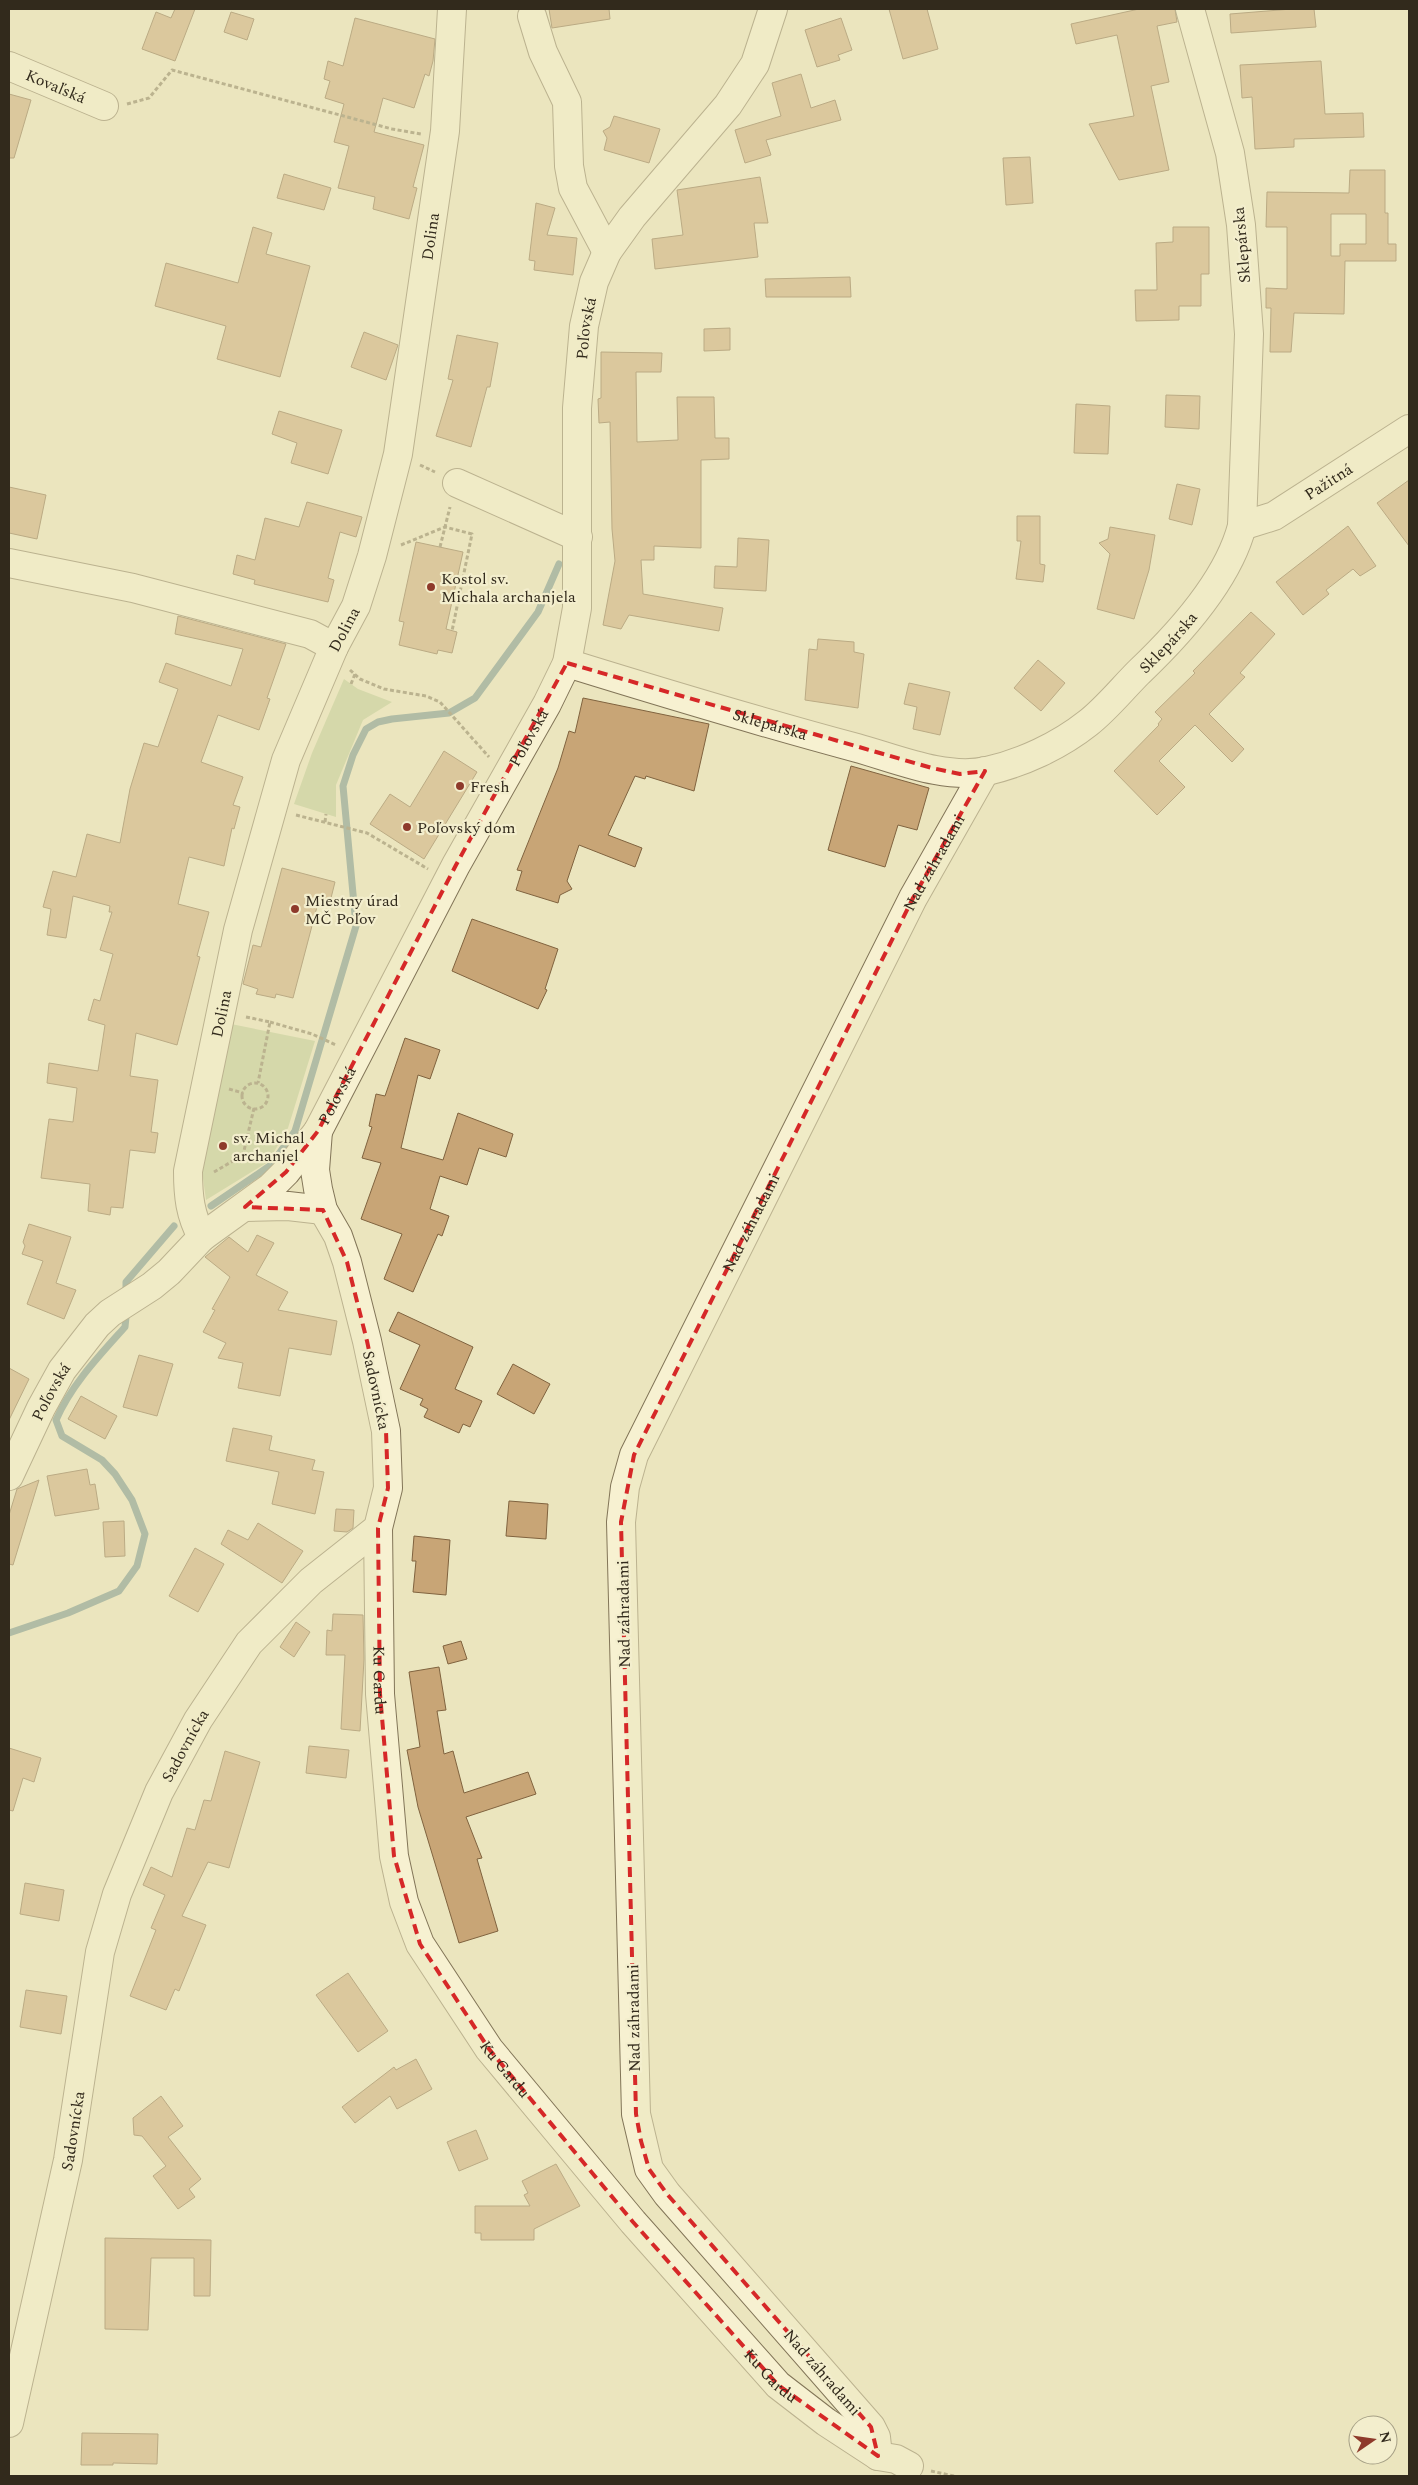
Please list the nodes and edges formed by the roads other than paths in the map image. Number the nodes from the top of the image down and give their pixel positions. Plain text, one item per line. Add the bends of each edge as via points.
1 (452, 9) edge
2 (773, 9) edge
3 (1190, 9) edge
4 (532, 16) dead end
5 (9, 66) edge
6 (104, 106) road end
7 (607, 252) junction
8 (1409, 429) edge
9 (457, 483) road end
10 (1242, 526) junction
11 (578, 537) junction
12 (9, 563) edge
13 (332, 653) junction
14 (567, 663) junction
15 (985, 771) junction
16 (318, 1131) junction
17 (245, 1207) junction
18 (323, 1210) junction
19 (202, 1237) junction
20 (9, 1476) edge
21 (378, 1528) junction
22 (9, 2423) edge
23 (878, 2456) junction
24 (909, 2466) dead end

1 - 13 street, Dolina via 444,138 398,454 356,606
2 - 7 street, Poľovská via 754,64 728,105 632,217
3 - 10 street, Sklepárska via 1230,152 1241,225 1249,334
4 - 7 street via 543,52 567,102 573,188
5 - 6 street, Kovaľská
7 - 11 street, Poľovská via 594,282 584,326 577,408
8 - 10 street, Pažitná via 1274,516
9 - 11 street
10 - 15 street, Sklepárska via 1225,570 1170,643 1089,723 1040,752
11 - 14 street, Poľovská via 577,608
12 - 13 street via 142,591 310,634
13 - 19 street, Dolina via 286,760 238,930 190,1157 188,1186 192,1220
14 - 15 street, Sklepárska via 772,725 932,768 960,774
14 - 16 street, Poľovská via 548,704 448,880
15 - 23 street, Nad záhradami via 913,898 634,1455 625,1487 621,1522 636,2114 641,2142 649,2169 666,2194 871,2427 876,2437
16 - 17 street, Poľovská via 286,1172
16 - 18 street, Sadovnícka via 315,1170
17 - 18 street via 288,1206
17 - 19 street, Poľovská
18 - 21 street, Sadovnícka via 338,1236 347,1262 386,1430 388,1488
19 - 20 street, Poľovská via 169,1272 97,1325 62,1370
21 - 22 street, Sadovnícka via 311,1581 249,1643 198,1720 159,1792 118,1894 100,1952 68,2160
21 - 23 street, Ku Gardu via 380,1694 394,1856 404,1902 420,1944 489,2049 633,2222 778,2385
23 - 24 street, Ku Gardu

